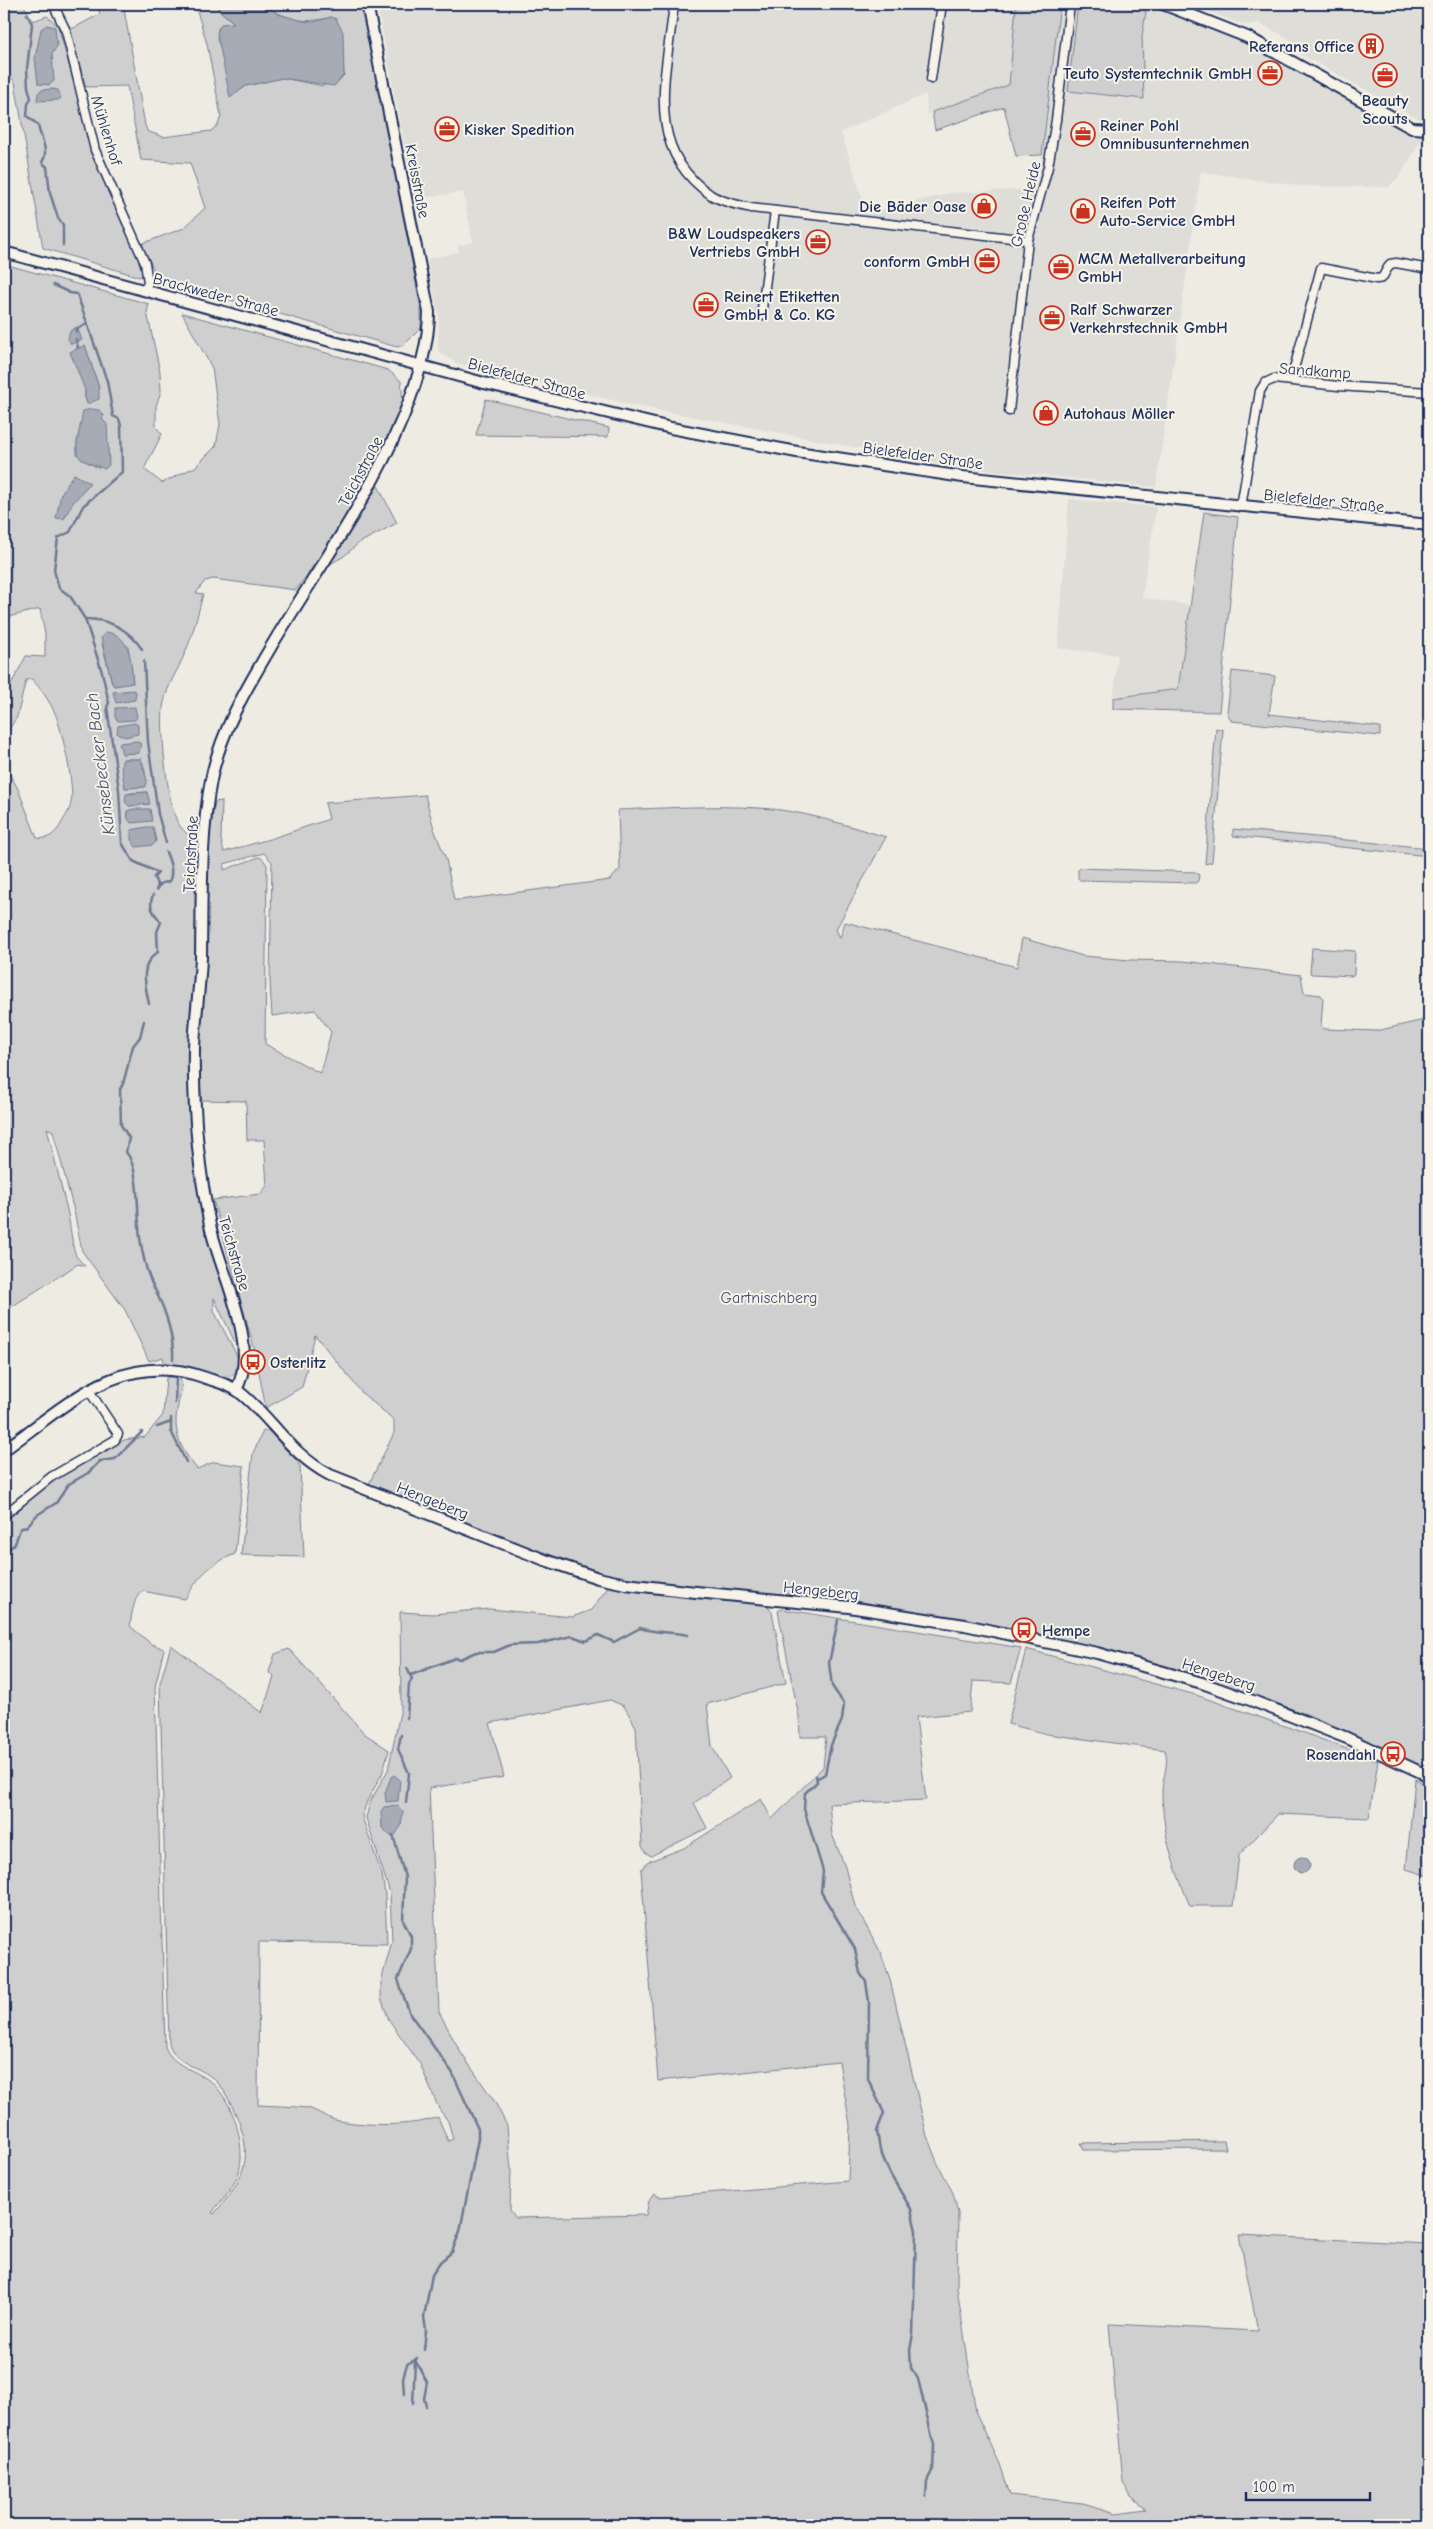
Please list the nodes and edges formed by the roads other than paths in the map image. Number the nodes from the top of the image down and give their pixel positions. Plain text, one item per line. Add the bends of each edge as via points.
1 (53, 4) edge
2 (367, 4) edge
3 (674, 4) edge
4 (942, 4) edge
5 (1070, 4) edge
6 (1163, 4) edge
7 (931, 79) dead end
8 (1429, 129) edge
9 (775, 211) junction
10 (1028, 240) junction
11 (4, 252) edge
12 (1429, 269) edge
13 (146, 290) junction
14 (761, 316) dead end
15 (420, 365) junction
16 (1290, 380) junction
17 (1429, 392) edge
18 (1008, 411) dead end
19 (1241, 507) junction
20 (1429, 526) edge
21 (88, 1389) junction
22 (236, 1390) junction
23 (4, 1450) edge
24 (4, 1515) edge
25 (1429, 1776) edge

1 - 13 street, Mühlenhof via 66,31 96,150 145,262
2 - 15 street, Kreisstraße via 429,312 429,327
3 - 9 street via 663,103 669,144 691,178 711,195 750,208
4 - 7 street
5 - 10 street, Große Heide via 1048,168
6 - 8 street via 1247,37 1412,128
9 - 10 street
9 - 14 street
10 - 18 street, Große Heide
11 - 13 street, Brackweder Straße
12 - 16 street via 1390,264 1386,274 1377,279 1321,268
13 - 15 street, Brackweder Straße
15 - 19 street, Bielefelder Straße via 623,418 796,452 963,477
15 - 22 street, Teichstraße via 411,396 377,476 243,693 220,747 212,779 204,841 201,961 194,1047 196,1116 211,1227 246,1353 242,1380
16 - 17 street, Sandkamp
16 - 19 street, Sandkamp via 1274,378 1260,391
19 - 20 street, Bielefelder Straße
21 - 22 street via 121,1374 161,1369 191,1373
21 - 23 street
21 - 24 street via 118,1434 115,1440 50,1477
22 - 25 street, Hengeberg via 300,1456 316,1467 567,1568 626,1584 849,1607 974,1626 1097,1653 1253,1700

